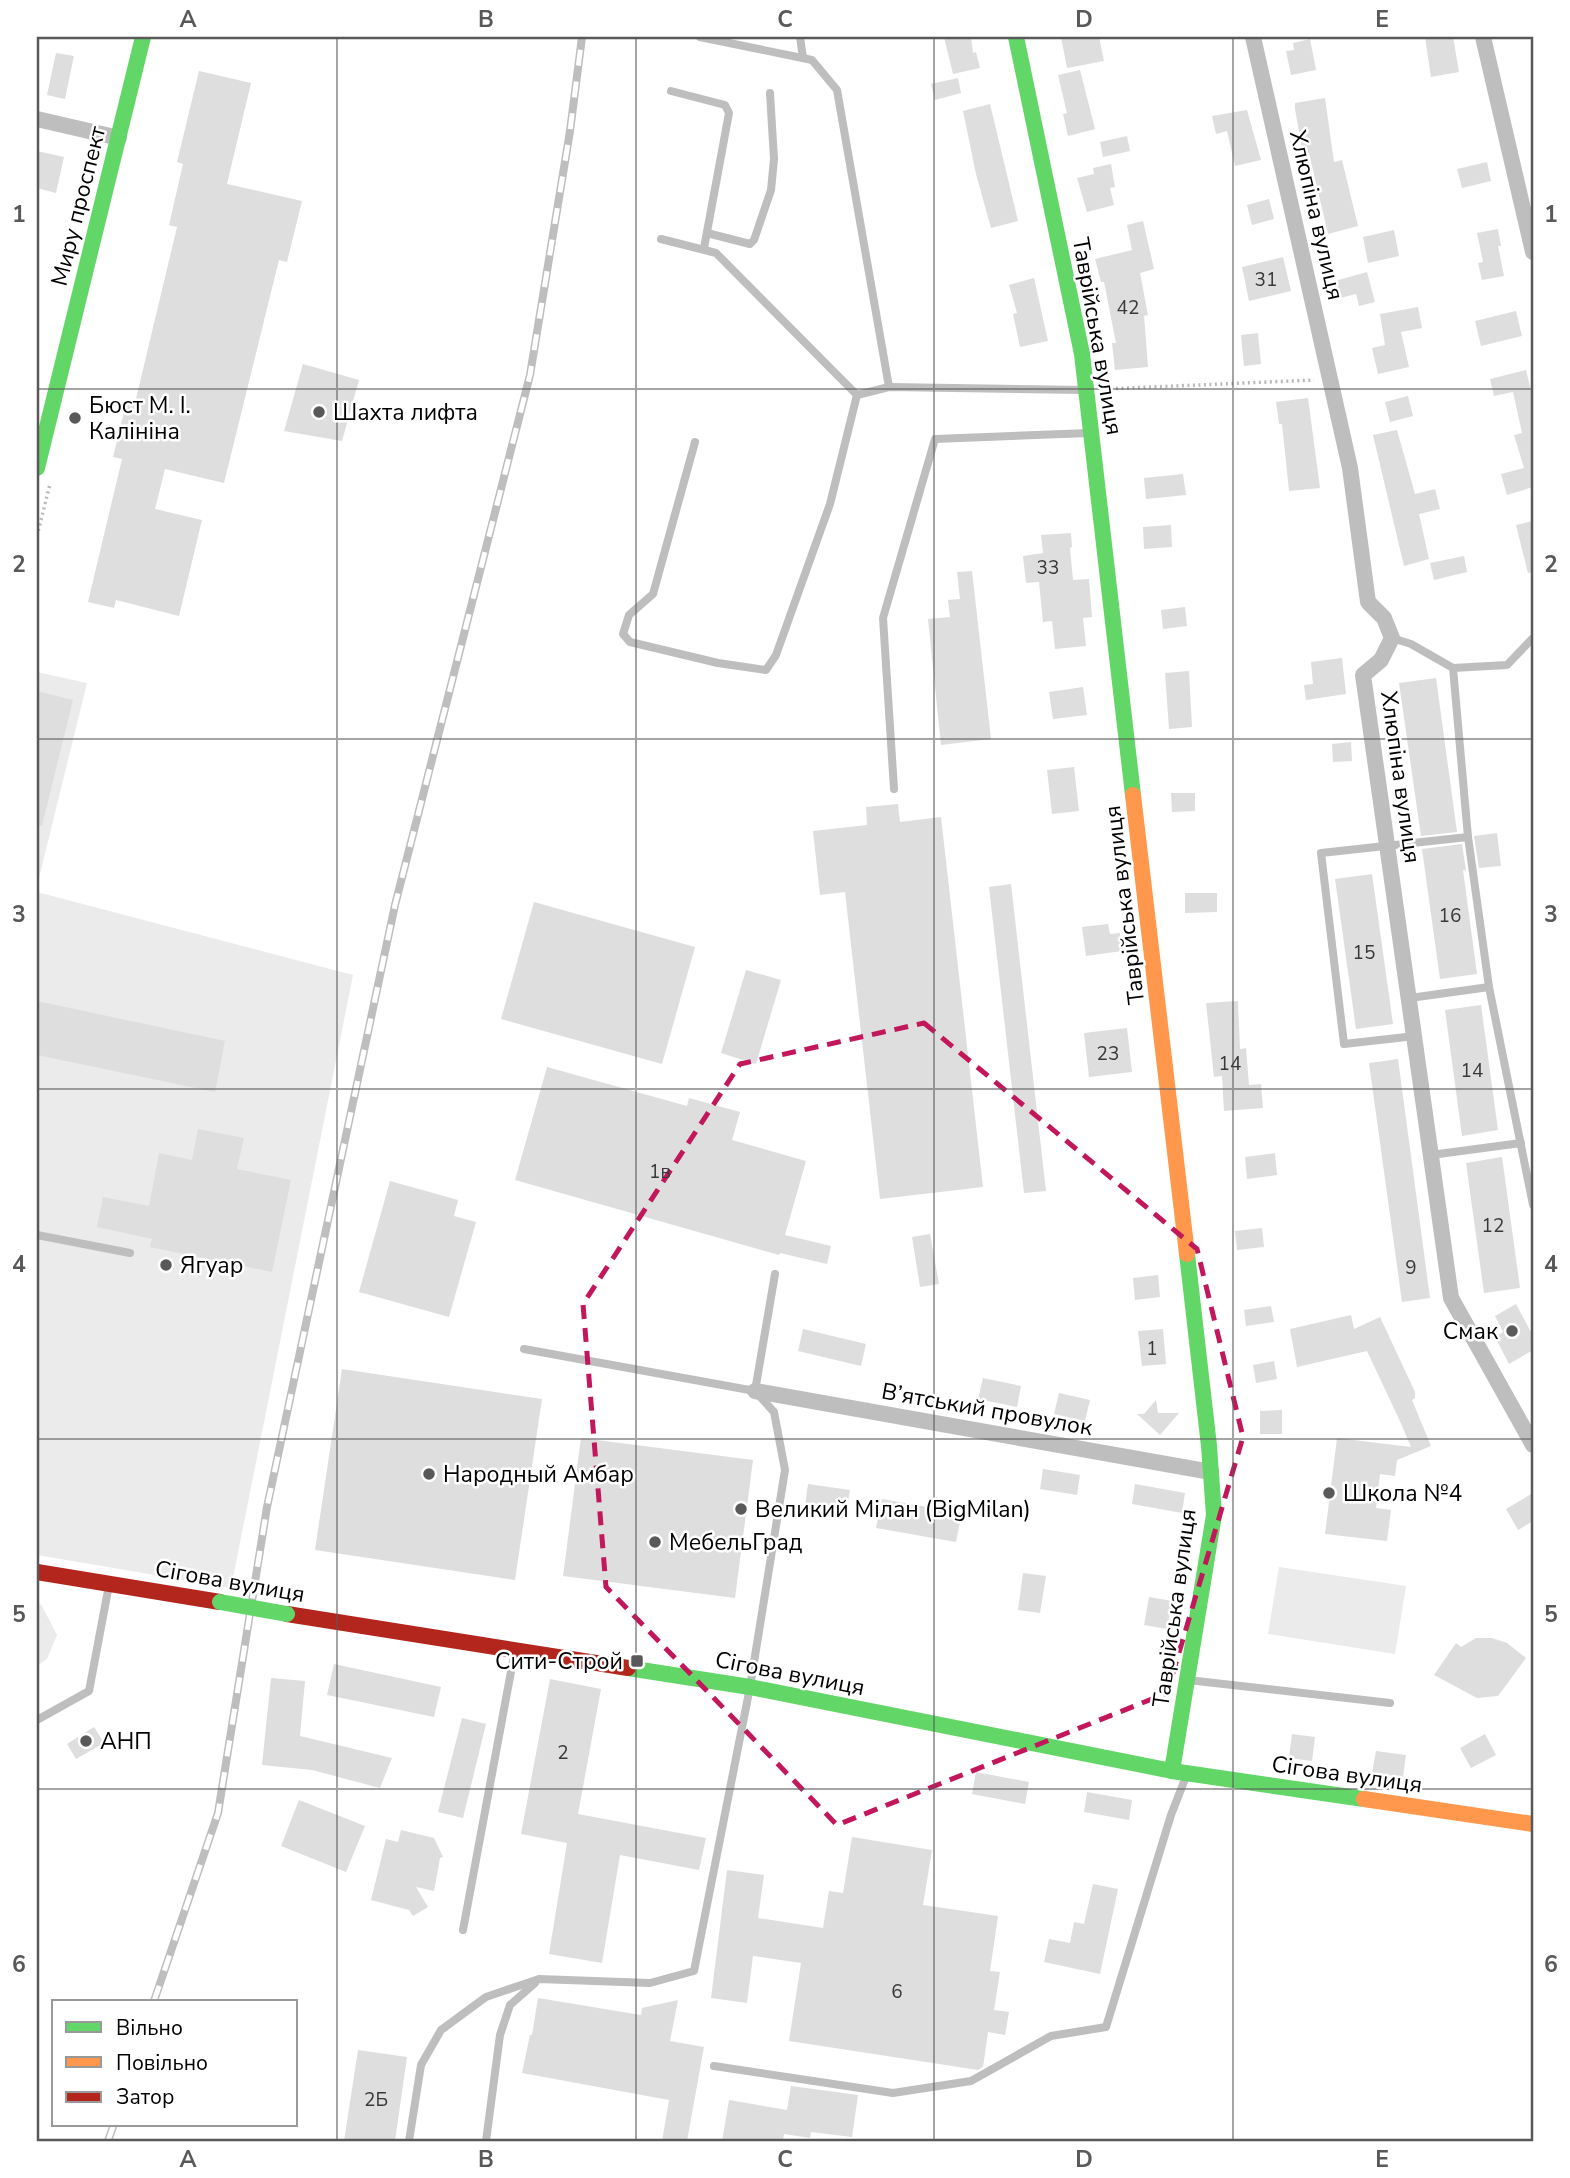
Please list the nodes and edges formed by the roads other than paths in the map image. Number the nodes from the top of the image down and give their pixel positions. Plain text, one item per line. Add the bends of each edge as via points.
1 (144, 37) edge
2 (699, 37) edge
3 (800, 37) edge
4 (1016, 37) edge
5 (1254, 37) edge
6 (1483, 37) edge
7 (803, 58) junction
8 (671, 91) dead end
9 (770, 93) dead end
10 (37, 119) edge
11 (119, 138) junction
12 (706, 233) junction
13 (661, 239) dead end
14 (704, 248) junction
15 (1533, 251) edge
16 (889, 387) junction
17 (1087, 390) junction
18 (857, 396) junction
19 (43, 416) edge
20 (1092, 433) junction
21 (695, 442) dead end
22 (37, 468) edge
23 (1392, 638) junction
24 (1533, 638) edge
25 (1452, 668) junction
26 (894, 789) dead end
27 (1468, 837) junction
28 (1389, 846) junction
29 (1489, 987) junction
30 (1410, 998) junction
31 (1415, 1035) junction
32 (1521, 1143) junction
33 (1431, 1155) junction
34 (1533, 1205) edge
35 (37, 1236) edge
36 (130, 1253) dead end
37 (775, 1274) dead end
38 (524, 1349) dead end
39 (755, 1391) junction
40 (1533, 1445) edge
41 (1211, 1472) junction
42 (37, 1572) edge
43 (109, 1584) junction
44 (515, 1650) junction
45 (1188, 1680) junction
46 (750, 1687) junction
47 (1390, 1703) dead end
48 (37, 1720) edge
49 (1180, 1772) junction
50 (1533, 1824) edge
51 (463, 1930) dead end
52 (539, 1979) junction
53 (715, 2066) dead end
54 (409, 2141) edge
55 (486, 2141) edge

1 - 11 street, Миру проспект
2 - 7 lane
3 - 7 lane
4 - 17 street, Таврійська вулиця
5 - 23 street, Хлюпіна вулиця via 1350,468 1368,602 1384,618
6 - 15 street
7 - 16 lane via 812,60 836,90
8 - 12 lane via 725,105 729,113
9 - 12 lane via 771,190 754,240 750,244
10 - 11 street
11 - 19 street, Миру проспект
12 - 14 lane
13 - 14 lane
14 - 18 lane via 716,253
16 - 17 lane
16 - 18 lane
17 - 20 street, Таврійська вулиця
18 - 21 lane via 830,504 776,655 766,670 630,642 623,634 629,615 653,594
19 - 22 street, Миру проспект
20 - 26 lane via 935,439 883,618
20 - 41 street, Таврійська вулиця
23 - 25 lane
23 - 28 street, Хлюпіна вулиця via 1381,660 1363,674
24 - 25 lane via 1507,664
25 - 27 lane
27 - 28 lane
27 - 29 lane
28 - 30 street, Хлюпіна вулиця
28 - 31 lane via 1321,853 1344,1044
29 - 30 lane
29 - 32 lane
30 - 31 street, Хлюпіна вулиця
31 - 33 street, Хлюпіна вулиця
32 - 33 lane
32 - 34 lane
33 - 40 street, Хлюпіна вулиця via 1451,1298
35 - 36 lane
37 - 39 lane
38 - 39 lane
39 - 41 street, В’ятський провулок
39 - 46 lane via 774,1412 785,1470
41 - 45 street, Таврійська вулиця via 1214,1515
42 - 43 street, Сігова вулиця
43 - 44 street, Сігова вулиця, bridge
43 - 48 lane via 89,1691
44 - 46 street, Сігова вулиця
44 - 51 lane
45 - 47 lane
45 - 49 street, Таврійська вулиця
46 - 49 street, Сігова вулиця
46 - 52 lane via 694,1971 650,1983
49 - 50 street, Сігова вулиця
49 - 53 lane via 1106,2027 1051,2036 971,2081 893,2093
52 - 54 lane via 486,1997 441,2030 421,2065
52 - 55 lane via 510,2005 500,2035

